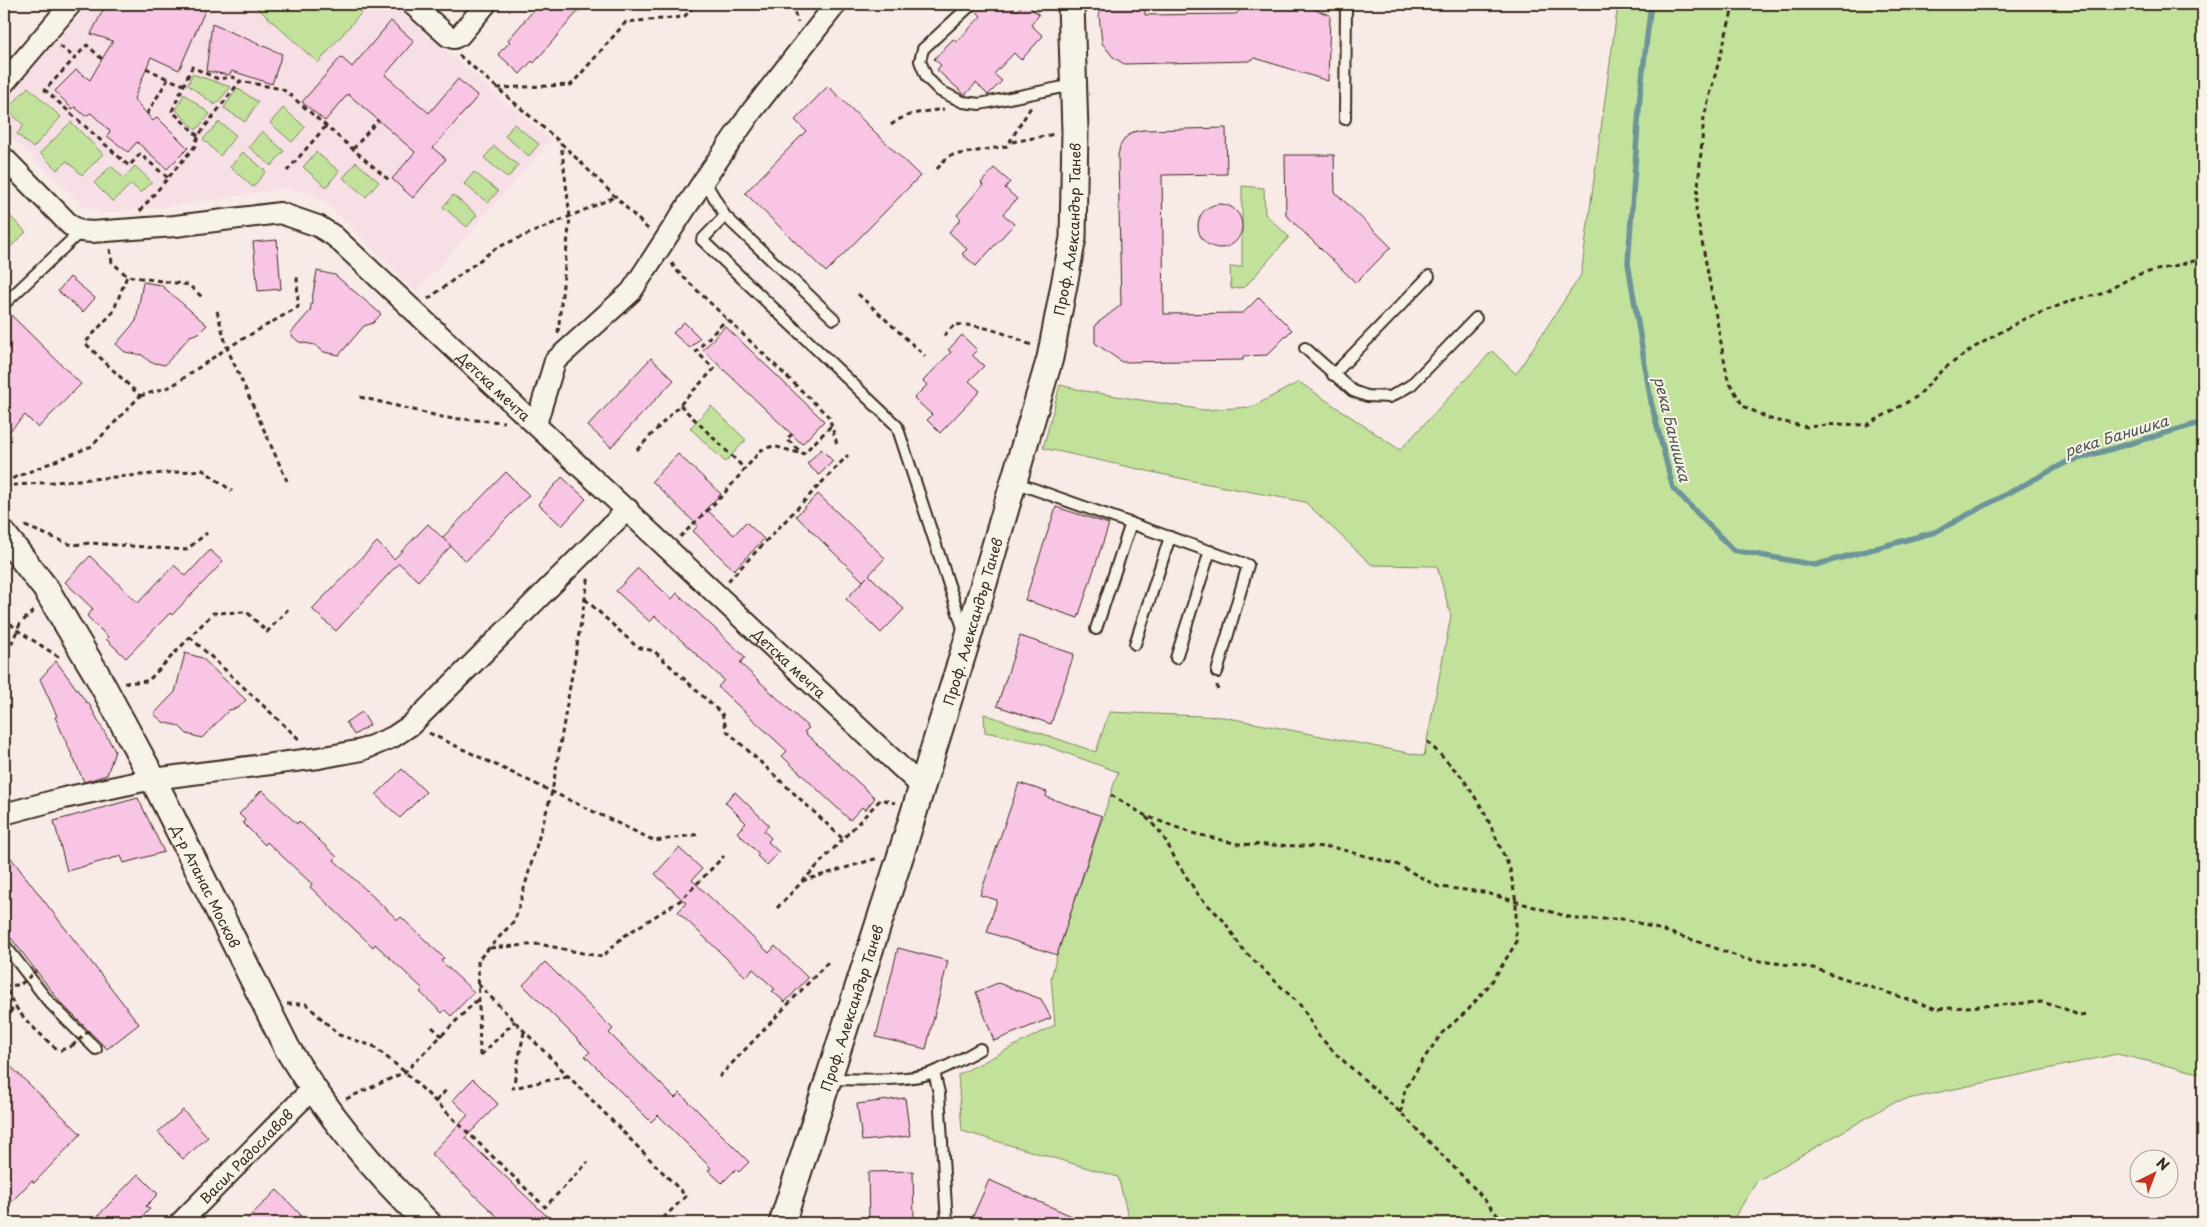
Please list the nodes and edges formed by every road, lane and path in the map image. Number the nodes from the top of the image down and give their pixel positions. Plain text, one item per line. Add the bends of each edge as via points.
1 (71, 4) edge
2 (412, 4) edge
3 (486, 4) edge
4 (696, 4) edge
5 (836, 4) edge
6 (972, 4) edge
7 (1071, 4) edge
8 (1346, 4) edge
9 (1734, 4) edge
10 (454, 38) junction
11 (102, 58) dead end
12 (146, 68) dead end
13 (168, 79) junction
14 (240, 81) junction
15 (4, 83) edge
16 (184, 85) junction
17 (1073, 85) junction
18 (497, 88) junction
19 (1041, 92) junction
20 (980, 104) junction
21 (147, 114) dead end
22 (1345, 118) dead end
23 (378, 120) dead end
24 (891, 125) dead end
25 (326, 126) junction
26 (1075, 131) junction
27 (198, 136) junction
28 (560, 142) junction
29 (1011, 142) junction
30 (353, 150) junction
31 (4, 158) edge
32 (936, 169) dead end
33 (287, 170) dead end
34 (168, 178) junction
35 (704, 180) junction
36 (390, 182) dead end
37 (617, 196) junction
38 (725, 216) junction
39 (570, 217) junction
40 (116, 230) junction
41 (81, 231) junction
42 (661, 243) junction
43 (2203, 259) edge
44 (127, 276) junction
45 (297, 276) dead end
46 (1429, 276) dead end
47 (858, 294) dead end
48 (203, 298) dead end
49 (4, 304) edge
50 (414, 310) junction
51 (217, 311) dead end
52 (1476, 318) dead end
53 (727, 319) junction
54 (834, 319) dead end
55 (944, 336) dead end
56 (227, 348) junction
57 (1305, 348) dead end
58 (1051, 355) junction
59 (924, 356) dead end
60 (554, 361) junction
61 (1333, 374) junction
62 (140, 396) junction
63 (360, 397) dead end
64 (680, 405) junction
65 (536, 424) junction
66 (832, 425) junction
67 (792, 434) dead end
68 (837, 444) dead end
69 (637, 450) dead end
70 (803, 454) junction
71 (848, 455) dead end
72 (745, 469) junction
73 (287, 481) dead end
74 (1014, 482) junction
75 (4, 484) edge
76 (232, 491) dead end
77 (628, 509) junction
78 (1131, 523) junction
79 (12, 529) edge
80 (688, 529) dead end
81 (207, 533) dead end
82 (1170, 537) junction
83 (595, 542) junction
84 (1210, 551) junction
85 (46, 589) junction
86 (716, 593) junction
87 (585, 599) junction
88 (288, 609) dead end
89 (4, 617) edge
90 (1096, 629) dead end
91 (17, 630) junction
92 (190, 637) junction
93 (967, 641) junction
94 (1135, 644) dead end
95 (1176, 658) dead end
96 (64, 660) dead end
97 (4, 661) edge
98 (1217, 672) dead end
99 (102, 684) junction
100 (411, 725) junction
101 (1427, 741) dead end
102 (319, 758) junction
103 (153, 779) junction
104 (552, 792) junction
105 (1111, 795) dead end
106 (918, 797) junction
107 (4, 814) edge
108 (1146, 816) junction
109 (700, 834) dead end
110 (842, 838) junction
111 (902, 851) junction
112 (724, 856) dead end
113 (802, 881) junction
114 (1516, 902) junction
115 (777, 908) dead end
116 (4, 944) edge
117 (489, 948) junction
118 (830, 960) dead end
119 (36, 971) dead end
120 (478, 984) junction
121 (4, 985) edge
122 (479, 998) junction
123 (264, 1003) junction
124 (14, 1007) junction
125 (2087, 1015) dead end
126 (4, 1020) edge
127 (515, 1021) junction
128 (432, 1027) dead end
129 (89, 1031) dead end
130 (524, 1031) junction
131 (442, 1036) junction
132 (96, 1049) dead end
133 (980, 1049) dead end
134 (406, 1072) junction
135 (934, 1072) junction
136 (569, 1076) junction
137 (720, 1077) dead end
138 (829, 1079) junction
139 (448, 1088) dead end
140 (312, 1089) junction
141 (344, 1100) dead end
142 (436, 1101) junction
143 (1401, 1113) junction
144 (588, 1162) dead end
145 (180, 1223) edge
146 (428, 1223) edge
147 (658, 1223) edge
148 (782, 1223) edge
149 (947, 1223) edge
150 (1504, 1223) edge

1 - 15 street
2 - 10 street
3 - 10 street
4 - 18 path via 684,17 626,22 571,85
5 - 35 street via 752,111
6 - 20 lane via 923,49 920,61 927,78 940,91 956,100
7 - 17 street, Проф. Александър Танев
8 - 22 lane
9 - 43 path via 1704,117 1696,210 1728,380 1743,406 1770,419 1807,427 1868,425 1918,396 1942,370 2022,320 2076,299 2100,294 2136,275
10 - 18 path via 459,58
11 - 34 path via 87,45 46,90 129,166 140,154
12 - 13 path
13 - 16 path
13 - 21 path
14 - 16 path via 233,77 218,79 192,67
14 - 25 path via 282,89
14 - 27 path
16 - 27 path via 172,111
17 - 19 lane
17 - 26 street, Проф. Александър Танев
18 - 28 path
19 - 20 lane
19 - 29 path
20 - 24 path via 911,114
23 - 30 path
25 - 30 path
25 - 33 path
26 - 29 path
26 - 58 street, Проф. Александър Танев via 1073,238
27 - 34 path via 195,146
28 - 37 path
28 - 39 path
29 - 32 path via 1007,146 948,156
30 - 36 path
31 - 41 street via 70,225
34 - 40 path
35 - 38 lane
35 - 42 street
37 - 39 path
37 - 42 path
38 - 54 lane
38 - 93 lane via 702,240 897,426
39 - 50 path via 496,248
39 - 60 path
40 - 41 street, Детска мечта
40 - 44 path via 112,262
40 - 50 street, Детска мечта via 280,213 318,226 334,236
41 - 49 lane
42 - 53 path via 675,269
42 - 60 street via 631,292
44 - 48 path via 188,285
44 - 62 path via 113,312 85,343
45 - 56 path via 298,307
46 - 61 lane
47 - 59 path
50 - 65 street, Детска мечта
51 - 56 path
52 - 61 lane via 1412,385 1390,397 1367,396 1353,390
53 - 64 path via 696,352 714,369
53 - 66 path via 829,417
55 - 58 path via 954,324 968,324 1020,340
56 - 62 path via 172,386
56 - 73 path
57 - 61 lane
58 - 74 street, Проф. Александър Танев
60 - 65 street
62 - 75 path via 92,446
63 - 65 path via 446,418
64 - 69 path
64 - 72 path
65 - 77 street, Детска мечта
66 - 68 path
66 - 70 path
67 - 70 path via 787,439
70 - 72 path via 773,446 761,450
71 - 86 path
72 - 80 path
74 - 78 lane
74 - 93 street, Проф. Александър Танев
75 - 76 path via 203,470
77 - 83 street
77 - 86 street, Детска мечта
78 - 82 lane
78 - 90 lane
79 - 81 path via 72,545 90,543 186,550
79 - 85 street, Д-р Атанас Москов
82 - 84 lane
82 - 94 lane
83 - 87 path
83 - 100 street
84 - 95 lane
84 - 98 lane via 1248,565
85 - 91 path via 35,610
85 - 99 street, Д-р Атанас Москов
86 - 106 street, Детска мечта
87 - 104 path
87 - 110 path via 637,647 654,651 722,714 727,731
88 - 92 path via 267,632 247,612 213,613
89 - 91 path
91 - 96 path
91 - 97 path
92 - 99 path via 148,681
92 - 102 path
93 - 106 street, Проф. Александър Танев
99 - 103 street, Д-р Атанас Москов
100 - 102 street via 393,737 362,750
100 - 104 path
101 - 114 path via 1462,777 1484,811 1510,868
102 - 103 street
103 - 107 street
103 - 123 street, Д-р Атанас Москов
104 - 109 path via 655,841
104 - 117 path via 515,920
105 - 108 path
106 - 110 path via 881,799
106 - 111 street, Проф. Александър Танев
108 - 114 path via 1192,833 1238,844 1332,847 1396,864 1439,887 1483,892
108 - 143 path via 1162,834 1199,896 1224,921 1243,950 1302,1007 1318,1035 1336,1054
110 - 113 path
111 - 113 path
111 - 138 street, Проф. Александър Танев
112 - 117 path via 681,900 624,936 602,957 540,944
113 - 115 path
114 - 125 path via 1576,919 1626,919 1745,959 1813,968 1937,1009 2040,1002 2080,1016
114 - 143 path via 1516,943 1491,982 1468,1010 1442,1033 1424,1057 1404,1089
116 - 132 lane via 48,1001
117 - 120 path via 478,960
118 - 137 path
119 - 121 path, bridge via 21,984
120 - 122 path
120 - 127 path
121 - 124 path
122 - 127 path via 480,1056
122 - 131 path
123 - 134 path via 306,1004 339,1035 373,1046
123 - 140 street, Д-р Атанас Москов
124 - 126 path
124 - 129 path, bridge via 54,1047 61,1050 72,1046
127 - 130 path
128 - 131 path
130 - 136 path
130 - 136 path via 513,1088
131 - 134 path
133 - 135 lane
134 - 141 path
134 - 142 path
135 - 138 lane via 924,1076
135 - 149 lane via 940,1093
136 - 147 path via 686,1196
138 - 148 street, Проф. Александър Танев
139 - 142 path
140 - 145 street, Васил Радославов
140 - 146 street, Д-р Атанас Москов via 389,1185
142 - 144 path via 545,1207
143 - 150 path

